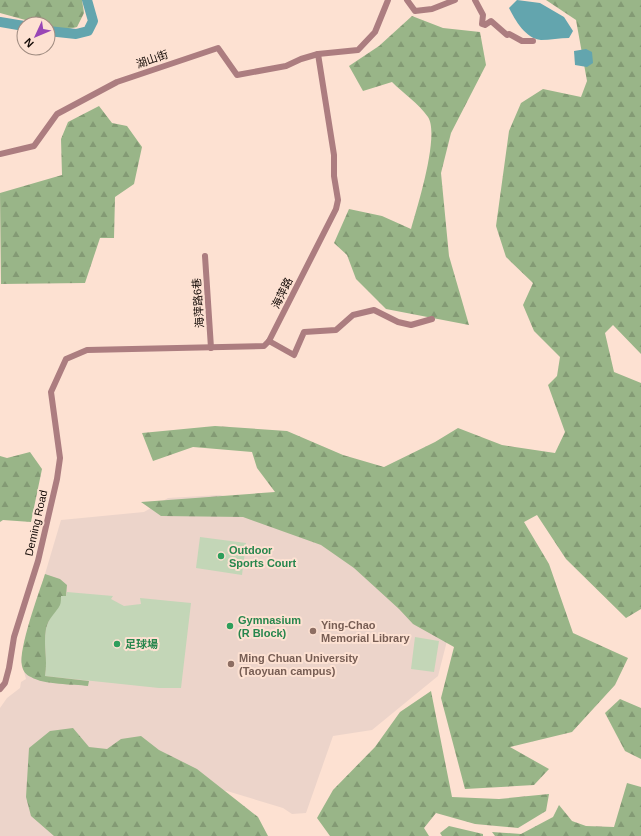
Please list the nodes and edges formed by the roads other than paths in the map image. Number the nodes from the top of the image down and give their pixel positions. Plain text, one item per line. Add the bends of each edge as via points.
1 (388, 0) edge
2 (407, 0) edge
3 (455, 0) edge
4 (475, 0) edge
5 (533, 41) dead end
6 (318, 54) junction
7 (0, 154) edge
8 (205, 256) dead end
9 (432, 319) dead end
10 (269, 341) junction
11 (211, 348) junction
12 (0, 689) edge

1 - 6 street via 375,32 358,50
2 - 3 street via 415,11 432,9
4 - 5 street via 483,15 482,24 491,21 507,35 522,41
6 - 7 street, 湖山街 via 286,66 237,75 218,48 117,82 57,114 34,146
6 - 10 street, 海萍路 via 334,155 338,200 336,209
8 - 11 street, 海萍路6巷
9 - 10 street via 411,325 398,322 374,310 353,315 336,330 304,332 294,355
10 - 11 street via 264,346
11 - 12 street, Deming Road via 87,350 66,359 51,392 60,458 57,479 38,561 14,637 5,683

